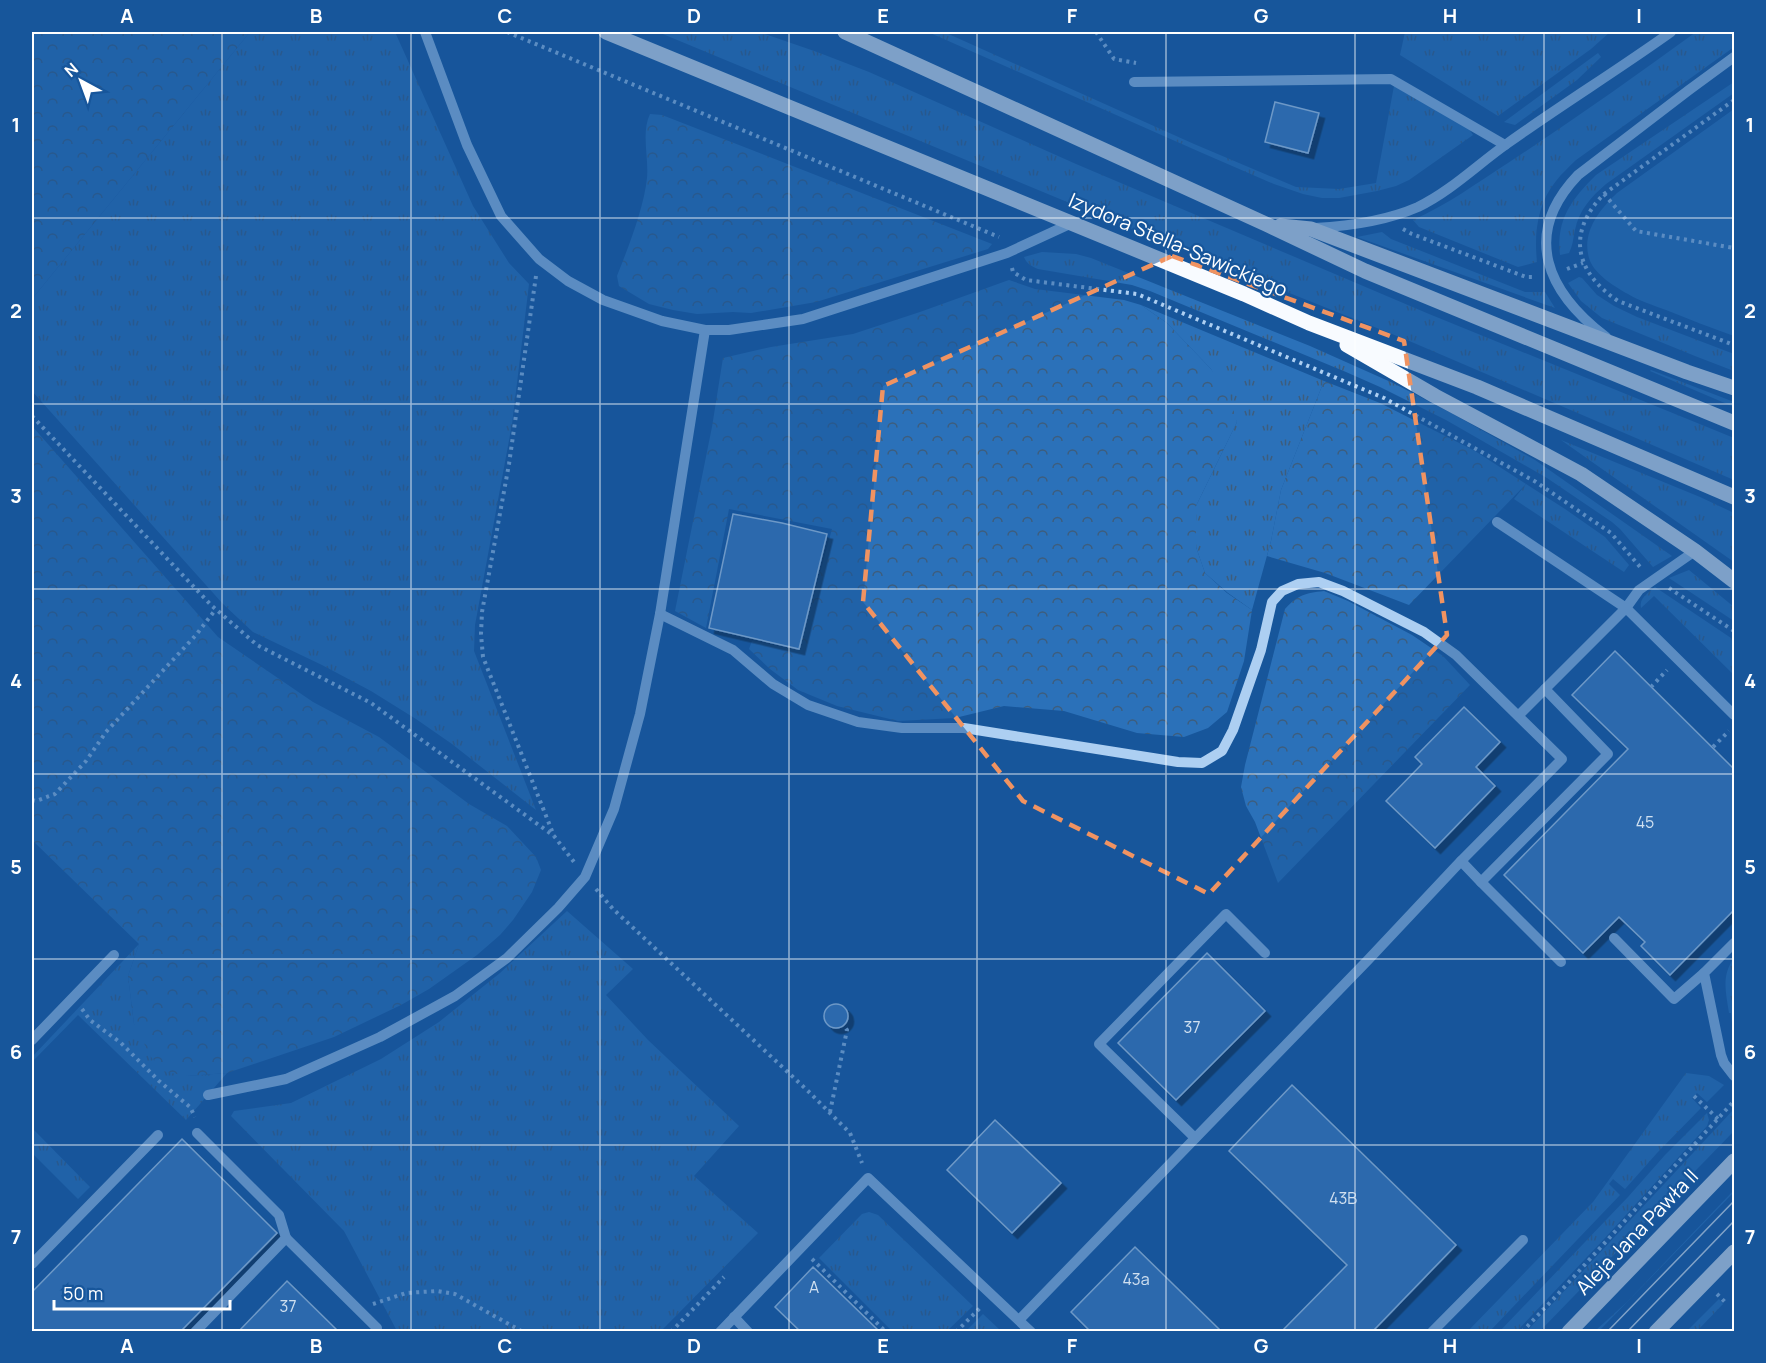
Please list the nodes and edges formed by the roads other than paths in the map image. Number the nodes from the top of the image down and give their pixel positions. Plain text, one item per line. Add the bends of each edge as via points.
1 (425, 32) edge
2 (606, 32) edge
3 (845, 32) edge
4 (1671, 32) edge
5 (1734, 57) edge
6 (1134, 82) dead end
7 (1505, 145) junction
8 (1072, 223) junction
9 (1268, 225) junction
10 (1311, 229) junction
11 (1309, 323) junction
12 (705, 330) junction
13 (1613, 343) junction
14 (1734, 388) edge
15 (1734, 423) edge
16 (1734, 496) edge
17 (1497, 522) dead end
18 (1695, 551) junction
19 (1734, 581) edge
20 (1626, 608) junction
21 (660, 614) junction
22 (1545, 689) junction
23 (1519, 715) junction
24 (1734, 715) edge
25 (1461, 861) junction
26 (1481, 882) junction
27 (1614, 938) dead end
28 (1734, 943) edge
29 (1265, 953) dead end
30 (114, 955) dead end
31 (1561, 962) dead end
32 (1704, 973) junction
33 (32, 1040) edge
34 (1734, 1076) edge
35 (208, 1095) dead end
36 (197, 1133) dead end
37 (158, 1135) dead end
38 (1195, 1138) junction
39 (1734, 1161) edge
40 (286, 1238) junction
41 (1523, 1240) dead end
42 (1734, 1252) edge
43 (32, 1264) edge
44 (734, 1317) junction
45 (1019, 1320) junction
46 (377, 1328) dead end
47 (195, 1332) edge
48 (720, 1332) edge
49 (748, 1332) edge
50 (1031, 1332) edge
51 (1432, 1332) edge
52 (1569, 1332) edge
53 (1656, 1332) edge

1 - 12 street via 467,145 501,216 539,260 603,300 662,321
2 - 8 main road, Izydora Stella-Sawickiego
3 - 9 main road
4 - 7 street
5 - 13 street via 1589,166 1569,184 1558,201 1548,225 1546,248 1552,274 1568,302
6 - 7 street via 1391,79
7 - 10 street via 1419,206 1394,216
8 - 11 main road, Izydora Stella-Sawickiego
8 - 12 street via 1007,253 803,319
9 - 10 main road
9 - 15 main road via 1365,271
10 - 13 main road
11 - 16 main road, Izydora Stella-Sawickiego via 1477,387
11 - 18 main road via 1581,474
12 - 21 street
13 - 14 main road
17 - 20 street
18 - 19 main road
18 - 20 street via 1639,590
20 - 22 street
20 - 24 street
21 - 23 street via 733,651 773,684 808,705 858,722 902,728 964,728 1202,763 1221,751 1233,730 1261,650 1272,602 1282,591 1298,584 1319,582 1424,632 1455,655
21 - 35 street via 640,714 614,809 585,876 558,908 507,958 455,996 381,1037 286,1079
22 - 23 street
22 - 26 street via 1608,754
23 - 25 street via 1562,759
25 - 26 street
25 - 38 street
26 - 31 street
27 - 32 street via 1674,999
28 - 32 street
29 - 38 street via 1226,914 1099,1044
30 - 33 street
32 - 34 street via 1721,1055
36 - 40 street via 279,1215
37 - 43 street
38 - 45 street
39 - 52 main road, Aleja Jana Pawła II
40 - 46 street
40 - 47 street
41 - 51 street
42 - 53 main road
44 - 45 street via 868,1178
44 - 48 street
44 - 49 street
45 - 50 street

